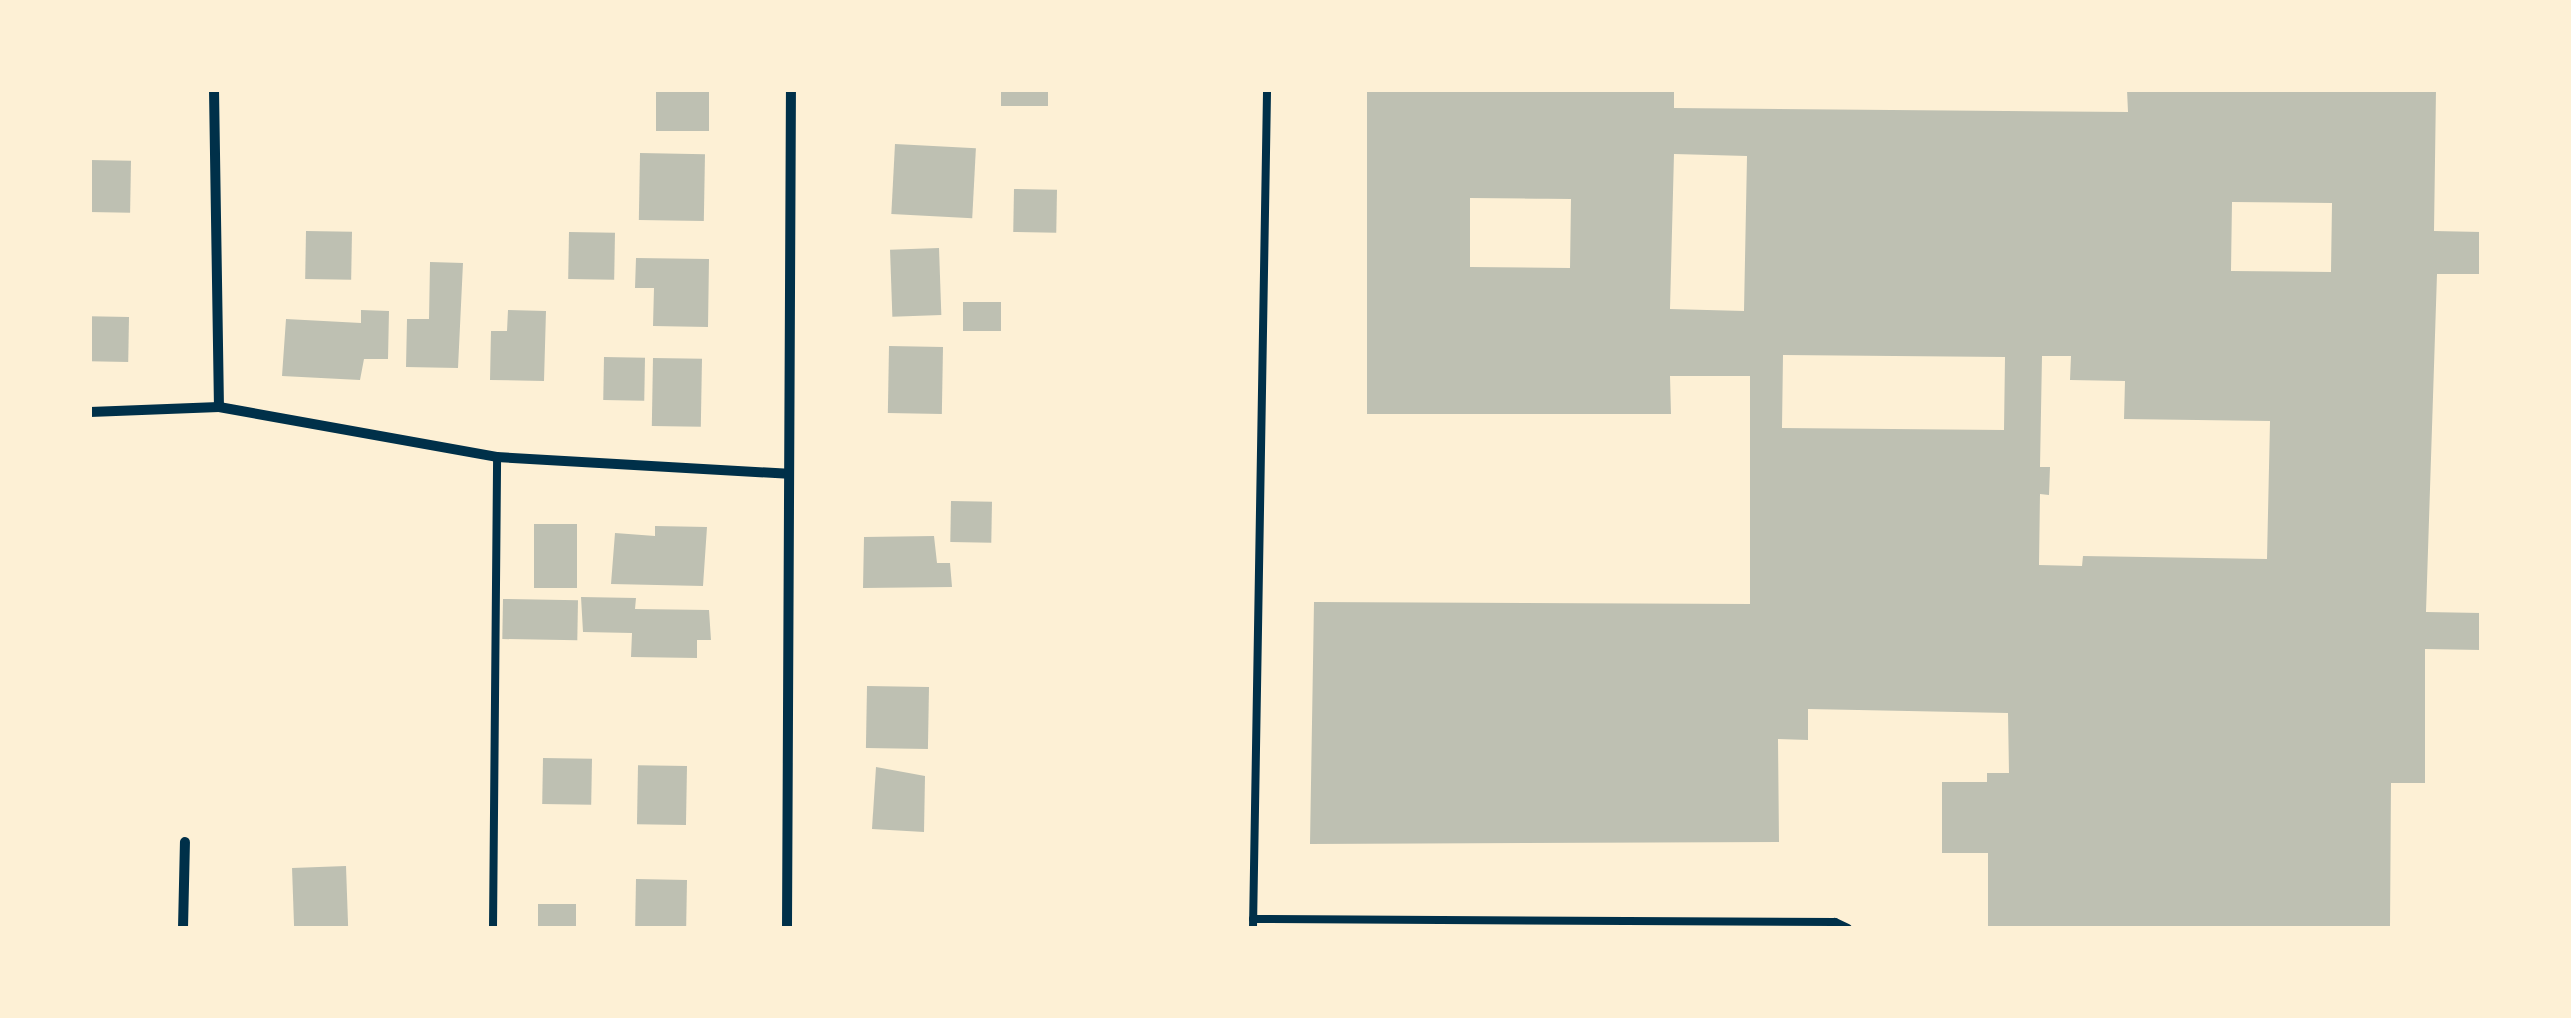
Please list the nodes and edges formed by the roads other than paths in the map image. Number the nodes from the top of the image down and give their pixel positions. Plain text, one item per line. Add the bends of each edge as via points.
1 (214, 90) edge
2 (791, 90) edge
3 (1268, 90) edge
4 (220, 407) junction
5 (90, 412) edge
6 (497, 458) junction
7 (789, 474) junction
8 (184, 842) dead end
9 (1253, 923) edge
10 (184, 928) edge
11 (493, 928) edge
12 (787, 928) edge
13 (1848, 928) edge

1 - 4 street
2 - 7 street
3 - 9 lane
4 - 5 street
4 - 6 street
6 - 7 street
6 - 11 lane
7 - 12 street
8 - 10 street
9 - 13 lane via 1835,922

